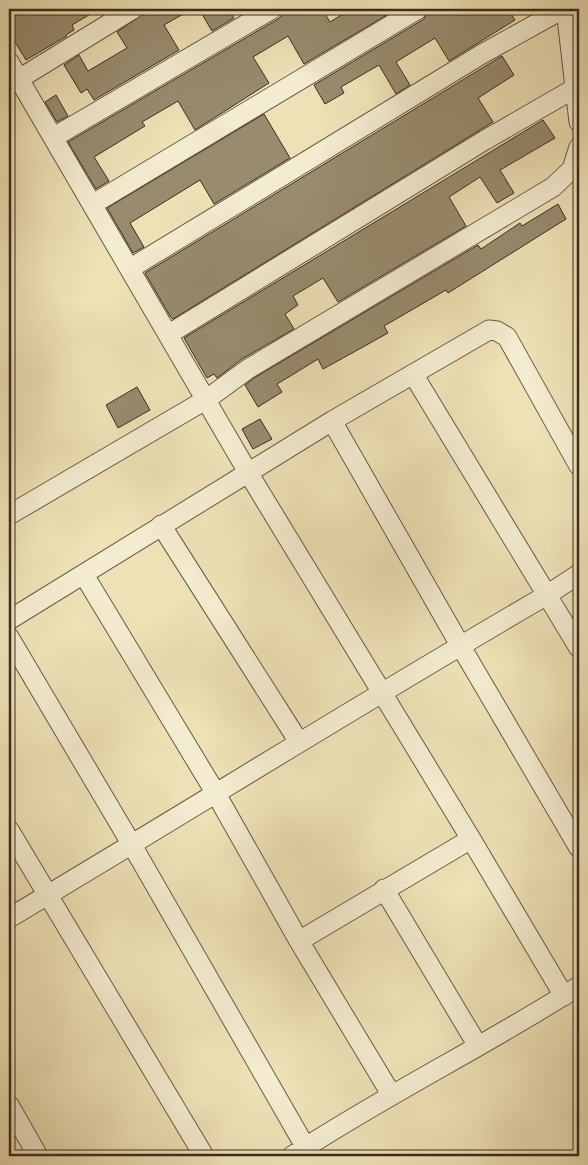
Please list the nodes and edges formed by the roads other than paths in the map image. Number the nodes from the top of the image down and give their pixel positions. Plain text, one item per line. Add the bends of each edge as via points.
1 (133, 9) edge
2 (272, 9) edge
3 (418, 9) edge
4 (565, 9) edge
5 (9, 62) edge
6 (19, 79) junction
7 (577, 87) junction
8 (579, 122) edge
9 (54, 137) junction
10 (579, 148) edge
11 (93, 204) junction
12 (131, 268) junction
13 (169, 334) junction
14 (413, 374) junction
15 (207, 399) junction
16 (332, 421) junction
17 (579, 466) edge
18 (249, 474) junction
19 (9, 515) edge
20 (160, 525) junction
21 (579, 574) edge
22 (84, 575) junction
23 (547, 595) junction
24 (9, 620) edge
25 (9, 637) edge
26 (460, 645) junction
27 (579, 648) edge
28 (383, 693) junction
29 (299, 742) junction
30 (215, 792) junction
31 (9, 830) edge
32 (471, 838) junction
33 (132, 846) junction
34 (579, 848) edge
35 (384, 889) junction
36 (47, 895) junction
37 (9, 918) edge
38 (299, 941) junction
39 (572, 991) edge
40 (478, 1046) junction
41 (391, 1094) junction
42 (9, 1105) edge
43 (299, 1152) edge
44 (38, 1156) edge
45 (204, 1156) edge

1 - 6 street
2 - 9 street
3 - 11 street
4 - 7 street
4 - 12 street via 482,54
5 - 6 street
6 - 9 street
7 - 8 street
7 - 13 street
9 - 11 street
10 - 15 street via 572,169 553,187 248,369
11 - 12 street
12 - 13 street
13 - 15 street
14 - 16 street
14 - 17 street via 489,330 504,334
14 - 23 street
15 - 18 street
15 - 19 street
16 - 18 street
16 - 26 street
18 - 20 street
18 - 28 street
20 - 22 street
20 - 29 street
21 - 23 street
22 - 24 street
22 - 30 street
23 - 26 street
23 - 27 street
25 - 33 street
26 - 28 street
26 - 34 street
28 - 29 street
28 - 32 street
29 - 30 street
30 - 33 street
30 - 38 street
31 - 36 street
32 - 35 street
32 - 39 street
33 - 36 street
33 - 43 street
35 - 38 street
35 - 40 street
36 - 37 street
36 - 45 street
38 - 41 street
39 - 40 street
40 - 41 street
41 - 43 street
42 - 44 street

